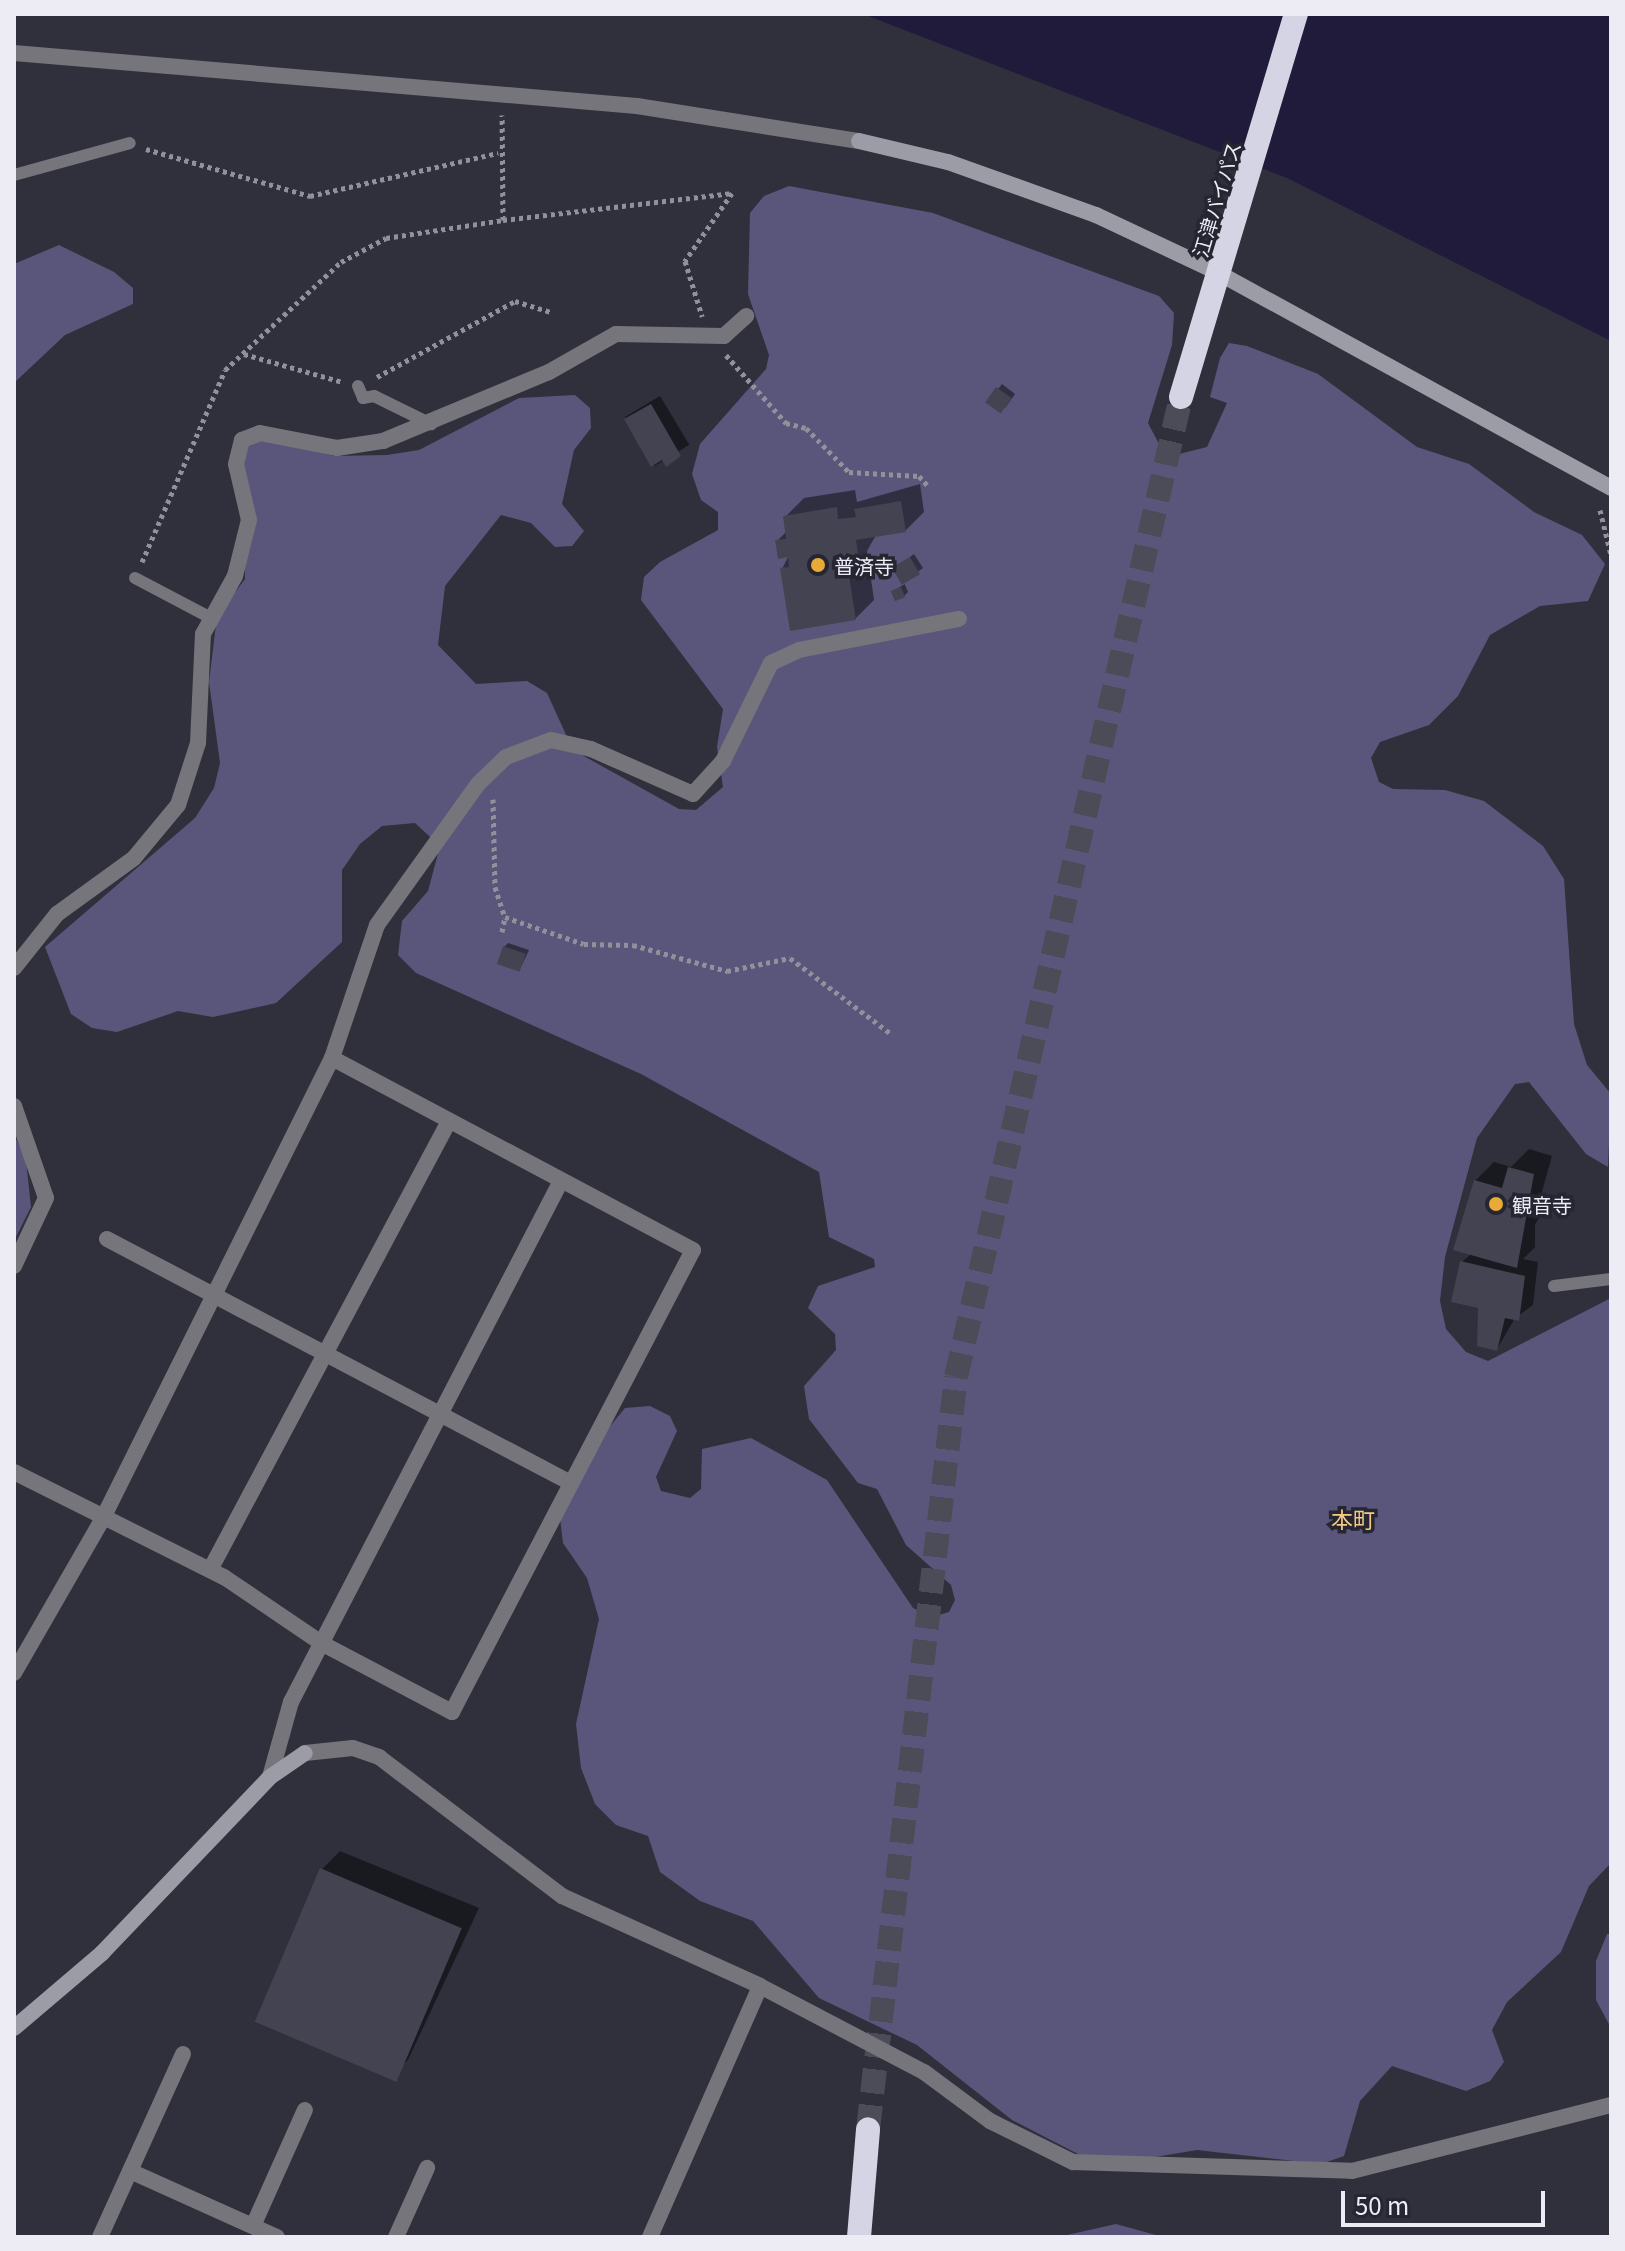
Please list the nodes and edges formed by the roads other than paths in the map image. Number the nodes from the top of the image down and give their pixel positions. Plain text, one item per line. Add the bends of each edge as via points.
1 (1295, 14) edge
2 (14, 53) edge
3 (130, 143) road end
4 (14, 175) edge
5 (1213, 270) junction
6 (746, 316) dead end
7 (358, 386) road end
8 (1181, 397) tunnel mouth
9 (431, 424) junction
10 (1611, 488) edge
11 (135, 578) road end
12 (209, 617) junction
13 (959, 619) dead end
14 (14, 968) edge
15 (332, 1058) junction
16 (14, 1106) edge
17 (449, 1121) junction
18 (561, 1181) junction
19 (107, 1239) dead end
20 (14, 1266) edge
21 (1611, 1279) edge
22 (1554, 1286) dead end
23 (214, 1296) junction
24 (325, 1354) junction
25 (443, 1416) junction
26 (14, 1472) edge
27 (569, 1482) junction
28 (103, 1518) junction
29 (210, 1570) junction
30 (323, 1644) junction
31 (14, 1673) edge
32 (270, 1777) junction
33 (760, 1986) junction
34 (14, 2028) edge
35 (183, 2054) dead end
36 (1611, 2105) edge
37 (305, 2110) dead end
38 (868, 2129) tunnel mouth
39 (427, 2168) dead end
40 (130, 2171) junction
41 (253, 2226) junction
42 (100, 2237) edge
43 (277, 2237) edge
44 (396, 2237) edge
45 (650, 2237) edge
46 (859, 2237) edge

1 - 5 street
1 - 8 highway, 江津バイパス
2 - 5 street via 504,94 859,141 1053,197
3 - 4 lane
5 - 10 street
6 - 9 street via 716,336 616,334
7 - 9 lane via 363,398 374,396
9 - 12 street via 337,448 260,433 242,440 236,464 249,520 235,576
11 - 12 lane
12 - 14 street via 198,743 178,805 134,858 57,914
13 - 15 street via 799,650 774,661 760,676 723,761 693,794 591,749 551,740 524,746 488,775 377,925
15 - 17 street
15 - 23 street
16 - 20 street via 46,1198
17 - 18 street
17 - 24 street
18 - 25 street
18 - 27 street via 693,1250
19 - 23 street
21 - 22 lane
23 - 24 street
23 - 28 street
24 - 25 street
24 - 29 street
25 - 27 street
25 - 30 street
26 - 28 street
27 - 30 street via 452,1712
28 - 29 street
28 - 31 street
29 - 30 street
30 - 32 street via 291,1702
32 - 33 street via 305,1753 353,1748 379,1757 562,1896
32 - 34 street via 112,1943
33 - 36 street via 924,2072 1023,2140 1111,2168 1352,2171
33 - 45 street
35 - 40 street
37 - 41 street
38 - 46 highway
39 - 44 street
40 - 41 street
40 - 42 street
41 - 43 street

